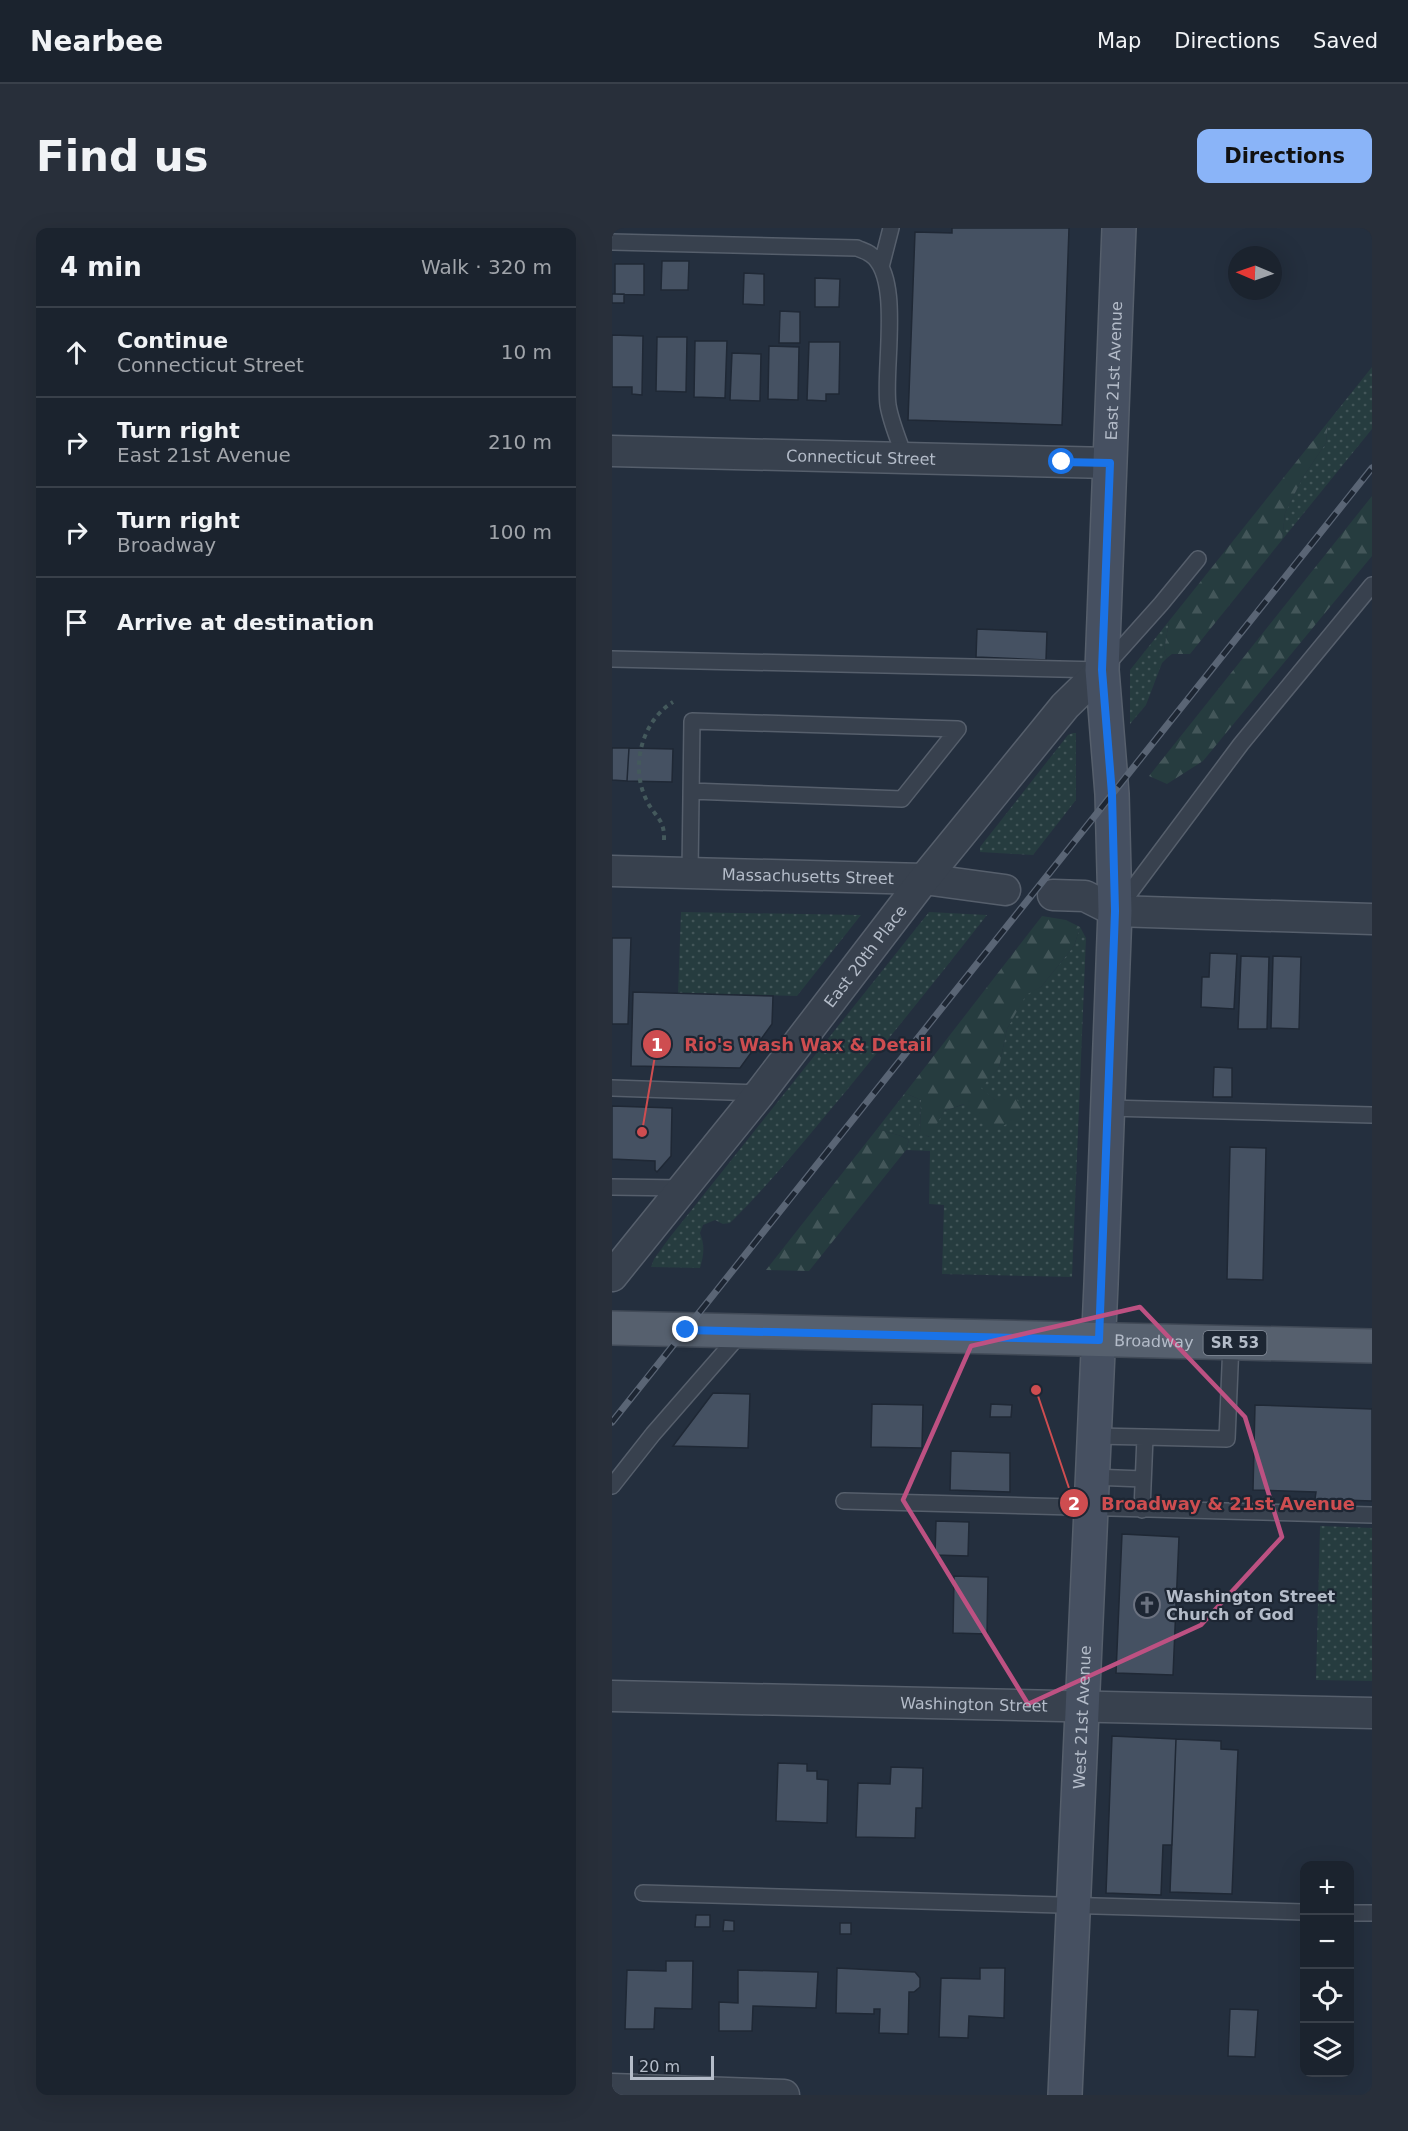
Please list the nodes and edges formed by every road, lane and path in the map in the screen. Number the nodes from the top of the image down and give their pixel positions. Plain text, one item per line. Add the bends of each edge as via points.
1 (891, 228) edge
2 (1119, 228) edge
3 (612, 242) edge
4 (881, 267) junction
5 (612, 451) edge
6 (905, 458) junction
7 (1110, 463) junction
8 (1198, 559) dead end
9 (1372, 585) edge
10 (612, 659) edge
11 (1102, 670) junction
12 (674, 702) dead end
13 (691, 791) junction
14 (664, 840) dead end
15 (612, 871) edge
16 (690, 873) junction
17 (924, 879) junction
18 (1005, 890) dead end
19 (1053, 895) dead end
20 (1115, 911) junction
21 (1372, 919) edge
22 (612, 1088) edge
23 (760, 1093) junction
24 (1108, 1108) junction
25 (1372, 1115) edge
26 (612, 1186) edge
27 (683, 1188) junction
28 (612, 1276) edge
29 (612, 1328) edge
30 (743, 1331) junction
31 (1099, 1340) junction
32 (1231, 1343) junction
33 (1372, 1346) edge
34 (1094, 1436) junction
35 (1145, 1437) junction
36 (1143, 1479) junction
37 (612, 1486) edge
38 (1091, 1493) junction
39 (844, 1501) dead end
40 (1142, 1510) junction
41 (1372, 1515) edge
42 (612, 1696) edge
43 (1083, 1705) junction
44 (1372, 1713) edge
45 (643, 1893) dead end
46 (1073, 1906) junction
47 (1300, 1912) edge
48 (1354, 1913) edge
49 (1372, 1913) edge
50 (612, 2089) edge
51 (784, 2095) edge
52 (1065, 2095) edge

1 - 4 lane
2 - 7 street, East 21st Avenue
3 - 4 lane via 857,249 871,254
4 - 6 lane via 888,285 888,404
5 - 6 street, Connecticut Street
6 - 7 street, Connecticut Street
7 - 11 street, East 21st Avenue
8 - 11 lane
9 - 20 lane via 1240,744
10 - 11 lane
11 - 17 street, East 20th Place via 1065,706
11 - 20 street, East 21st Avenue via 1112,794
12 - 14 path via 648,730 639,767 641,789 664,824
13 - 13 lane via 692,721 958,729 902,799
13 - 16 lane
15 - 16 street, Massachusetts Street
16 - 17 street, Massachusetts Street
17 - 18 street, Massachusetts Street
17 - 23 street, East 20th Place
19 - 20 street via 1085,896
20 - 21 street
20 - 24 street, East 21st Avenue
22 - 23 lane
23 - 27 street, East 20th Place
24 - 25 lane
24 - 31 street, East 21st Avenue
26 - 27 lane
27 - 28 street, East 20th Place
29 - 30 main road, Broadway / SR 53
30 - 31 main road, Broadway / SR 53
30 - 37 lane via 652,1434
31 - 32 main road, Broadway / SR 53
31 - 34 street, West 21st Avenue
32 - 33 main road, Broadway / SR 53
32 - 35 lane via 1227,1440
34 - 35 lane
34 - 38 street, West 21st Avenue
35 - 36 lane
36 - 38 lane
36 - 40 lane
38 - 39 lane
38 - 40 lane
38 - 43 street, West 21st Avenue
40 - 41 lane
42 - 43 street, Washington Street
43 - 44 street, Washington Street
43 - 46 street, West 21st Avenue
45 - 46 lane
46 - 47 lane
46 - 52 street, West 21st Avenue
48 - 49 lane
50 - 51 street

